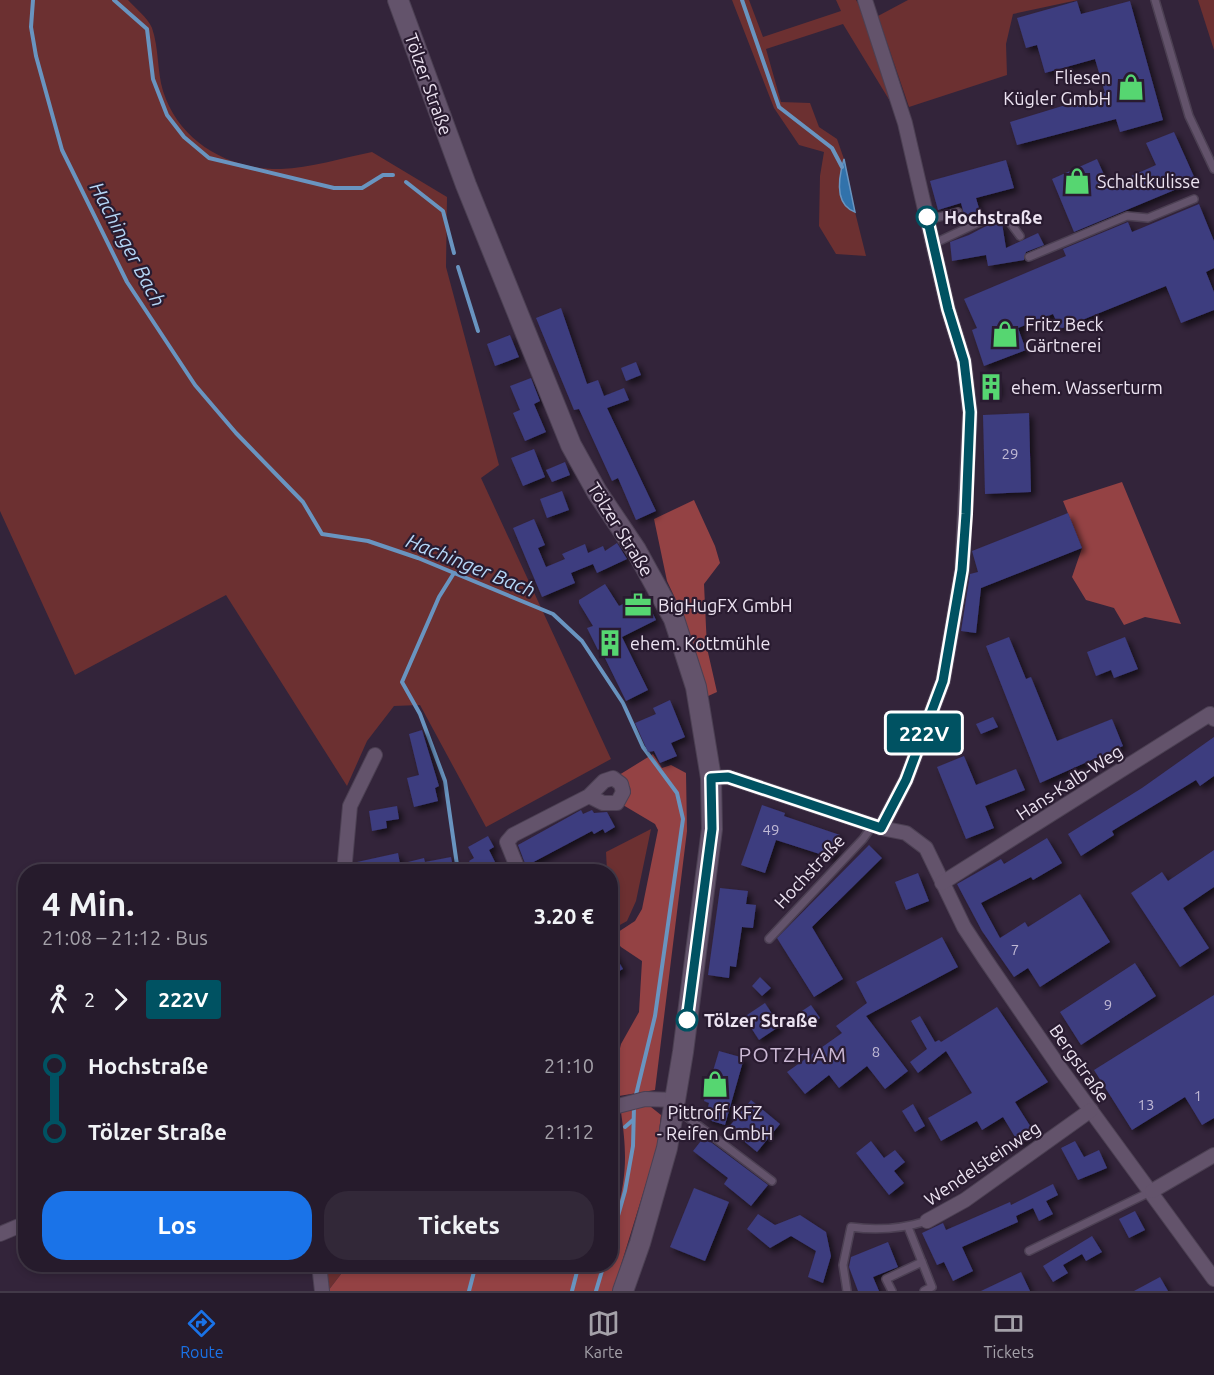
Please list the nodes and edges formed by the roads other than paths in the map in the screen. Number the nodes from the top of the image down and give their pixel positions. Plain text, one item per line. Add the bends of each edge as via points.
1 (398, 0) edge
2 (865, 0) edge
3 (1155, 0) edge
4 (1214, 169) edge
5 (1194, 199) dead end
6 (958, 212) dead end
7 (928, 220) junction
8 (1020, 236) dead end
9 (933, 244) junction
10 (1029, 257) dead end
11 (1214, 719) edge
12 (375, 755) dead end
13 (711, 778) junction
14 (589, 796) dead end
15 (877, 827) junction
16 (345, 864) edge
17 (515, 864) edge
18 (942, 883) junction
19 (769, 939) dead end
20 (618, 1106) edge
21 (674, 1106) junction
22 (1091, 1110) junction
23 (1214, 1155) edge
24 (772, 1181) dead end
25 (1152, 1191) junction
26 (927, 1221) joint
27 (18, 1226) edge
28 (908, 1227) junction
29 (0, 1234) edge
30 (1029, 1251) dead end
31 (922, 1262) junction
32 (320, 1272) edge
33 (1214, 1279) edge
34 (322, 1291) edge
35 (623, 1291) edge
36 (847, 1291) edge
37 (892, 1291) edge
38 (924, 1291) edge

1 - 13 main road, Tölzer Straße via 466,185 571,445 674,619 696,687
2 - 7 street, Hochstraße via 905,123
3 - 4 lane via 1189,116
5 - 10 lane via 1148,218 1127,216
6 - 7 lane
7 - 9 street, Hochstraße
8 - 9 lane via 1006,217 986,219
9 - 15 street, Hochstraße via 964,361 970,412 962,570 943,681 906,780
11 - 18 street, Hans-Kalb-Weg via 1209,714
12 - 16 street via 350,806
13 - 15 street, Bergstraße via 728,777
13 - 21 main road, Tölzer Straße via 712,829
14 - 17 street via 513,835 507,842
15 - 18 street, Bergstraße via 914,837 926,848
15 - 19 lane, Hochstraße
18 - 22 street, Bergstraße via 985,959
20 - 21 street via 645,1099
21 - 24 lane
21 - 35 main road, Tölzer Straße via 658,1183
22 - 25 street, Bergstraße
22 - 26 street, Wendelsteinweg via 965,1200
23 - 25 street
25 - 30 lane
25 - 33 street, Bergstraße
26 - 28 lane, Wendelsteinweg
27 - 29 street
28 - 31 lane
28 - 36 lane, Wendelsteinweg via 874,1231 851,1227 843,1265
31 - 37 lane via 886,1279
31 - 38 lane via 932,1287
32 - 34 street

